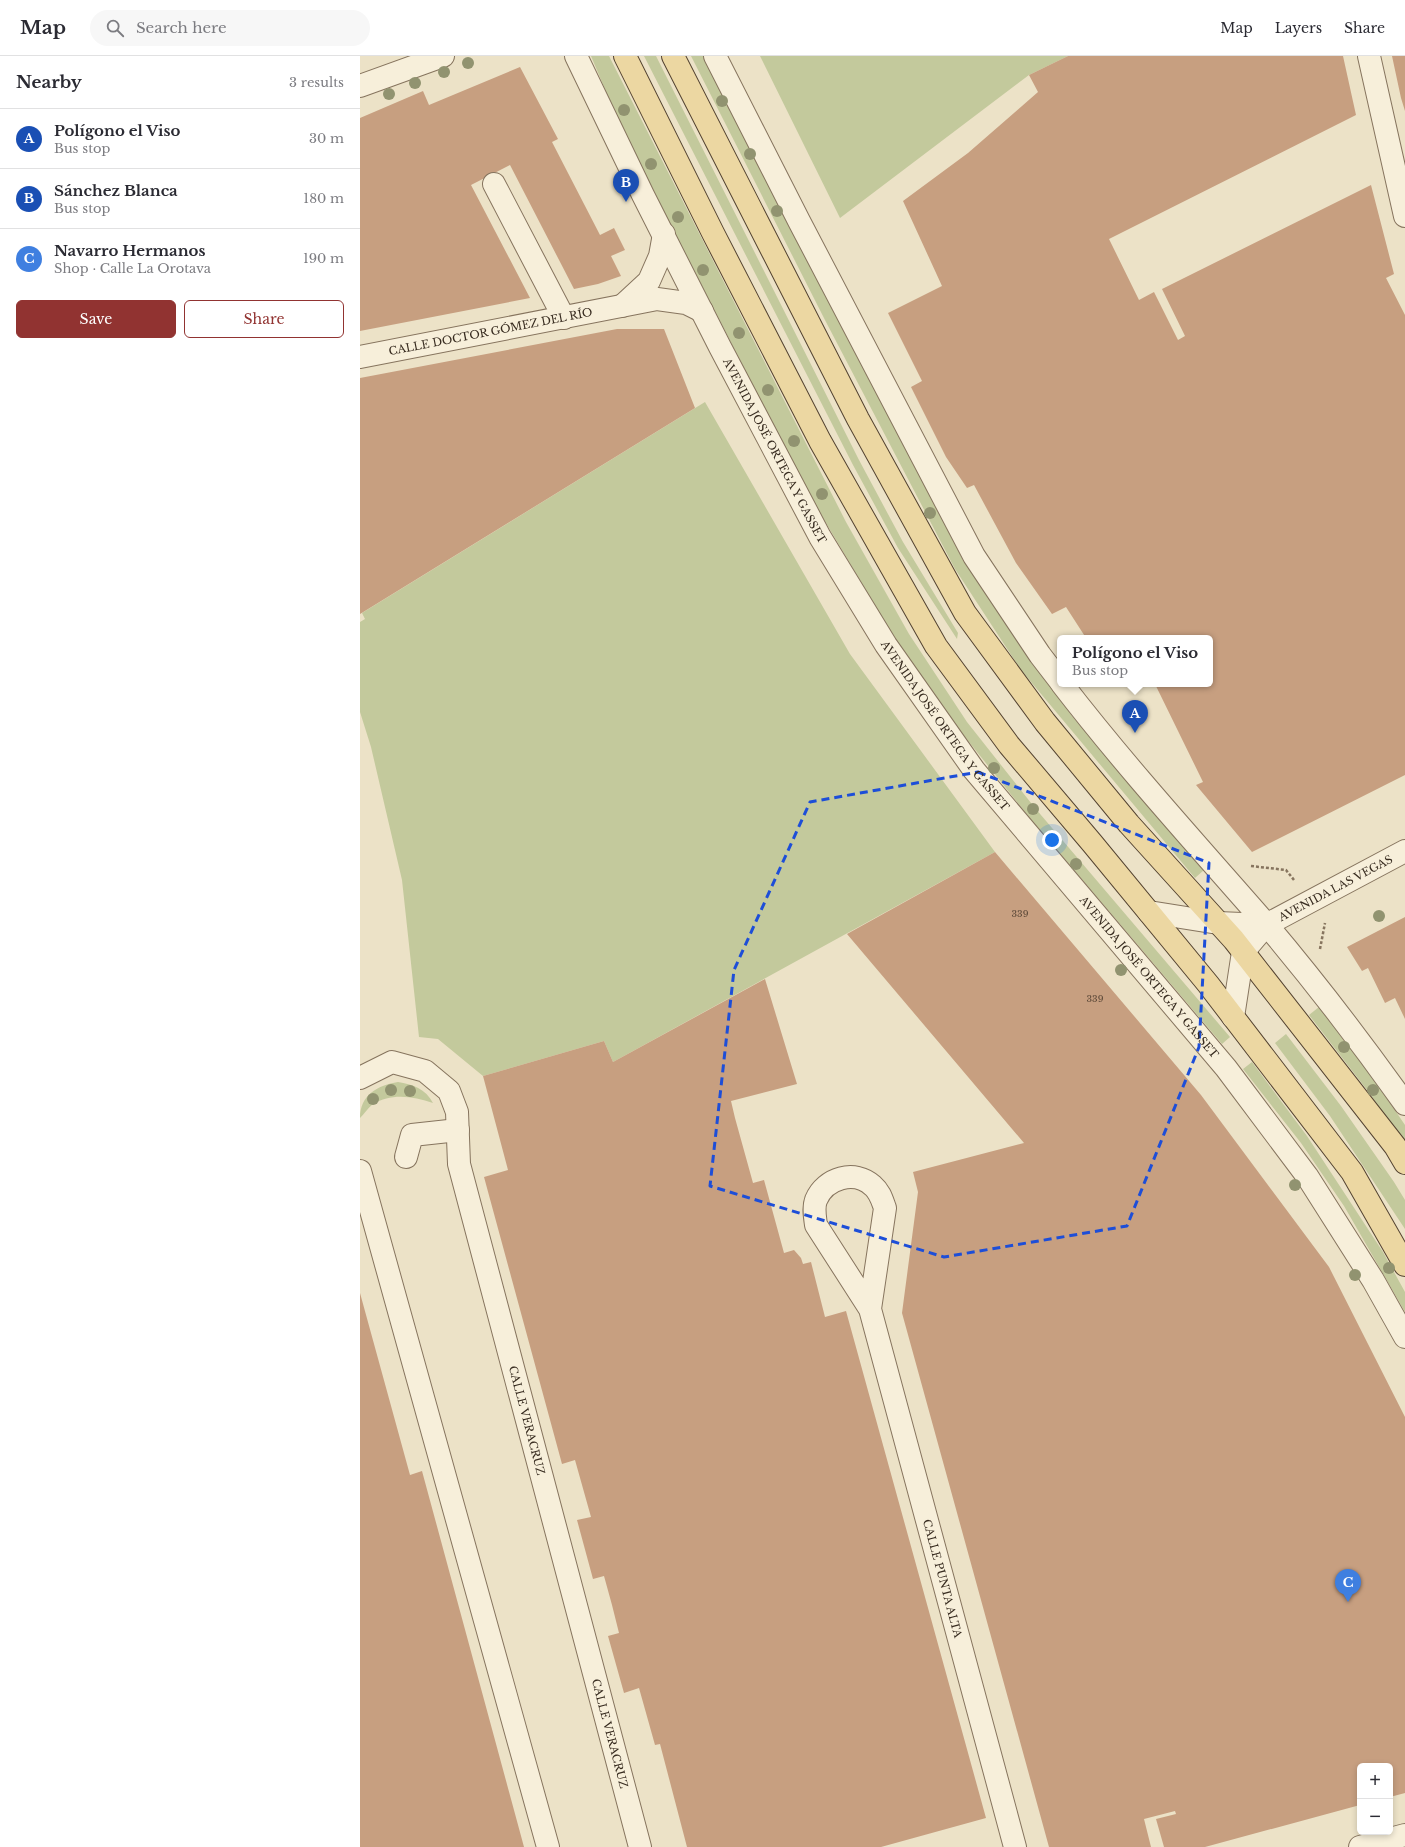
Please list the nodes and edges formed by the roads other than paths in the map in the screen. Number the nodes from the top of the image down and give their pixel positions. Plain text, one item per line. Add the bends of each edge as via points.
1 (443, 56) edge
2 (576, 56) edge
3 (625, 56) edge
4 (672, 56) edge
5 (715, 56) edge
6 (1369, 56) edge
7 (360, 86) edge
8 (494, 184) dead end
9 (1405, 216) edge
10 (664, 234) junction
11 (622, 306) junction
12 (702, 311) junction
13 (564, 318) junction
14 (360, 357) edge
15 (1057, 677) edge
16 (1064, 687) edge
17 (1405, 851) edge
18 (1149, 912) junction
19 (1218, 923) junction
20 (1266, 925) junction
21 (1243, 952) junction
22 (1233, 1017) junction
23 (360, 1078) edge
24 (1405, 1104) edge
25 (458, 1130) junction
26 (406, 1157) dead end
27 (1405, 1163) edge
28 (360, 1171) edge
29 (1405, 1265) edge
30 (870, 1309) junction
31 (1405, 1337) edge
32 (1405, 1834) edge
33 (548, 1847) edge
34 (640, 1847) edge
35 (1015, 1847) edge
36 (1360, 1847) edge

1 - 7 street
2 - 10 street, AVENIDA JOSÉ ORTEGA Y GASSET
3 - 18 main road via 820,441 936,646 1009,745
4 - 19 main road via 858,419 965,613 1050,728 1130,824
5 - 15 street via 974,556
6 - 9 street
8 - 13 street
10 - 11 street via 660,256 649,280
10 - 12 street, AVENIDA JOSÉ ORTEGA Y GASSET
11 - 12 street, CALLE DOCTOR GÓMEZ DEL RÍO via 657,299 686,303
11 - 13 street, CALLE DOCTOR GÓMEZ DEL RÍO
12 - 31 street, AVENIDA JOSÉ ORTEGA Y GASSET via 820,537 886,645 974,770 1226,1068 1307,1176 1373,1280
13 - 14 street, CALLE DOCTOR GÓMEZ DEL RÍO
16 - 20 street
17 - 20 street, AVENIDA LAS VEGAS
18 - 19 street
18 - 22 main road
19 - 20 street
19 - 21 main road
20 - 21 street
20 - 24 street via 1359,1039
21 - 22 street
21 - 27 main road via 1395,1146
22 - 29 main road via 1352,1172
23 - 25 street, CALLE VERACRUZ via 392,1062 425,1071 449,1091 458,1112
25 - 26 street via 412,1135
25 - 34 street, CALLE VERACRUZ via 459,1164
28 - 33 street
30 - 30 street, CALLE PUNTA ALTA via 885,1208 880,1195 863,1179 840,1178 829,1183 821,1191 814,1213 816,1225
30 - 35 street, CALLE PUNTA ALTA
32 - 36 street

